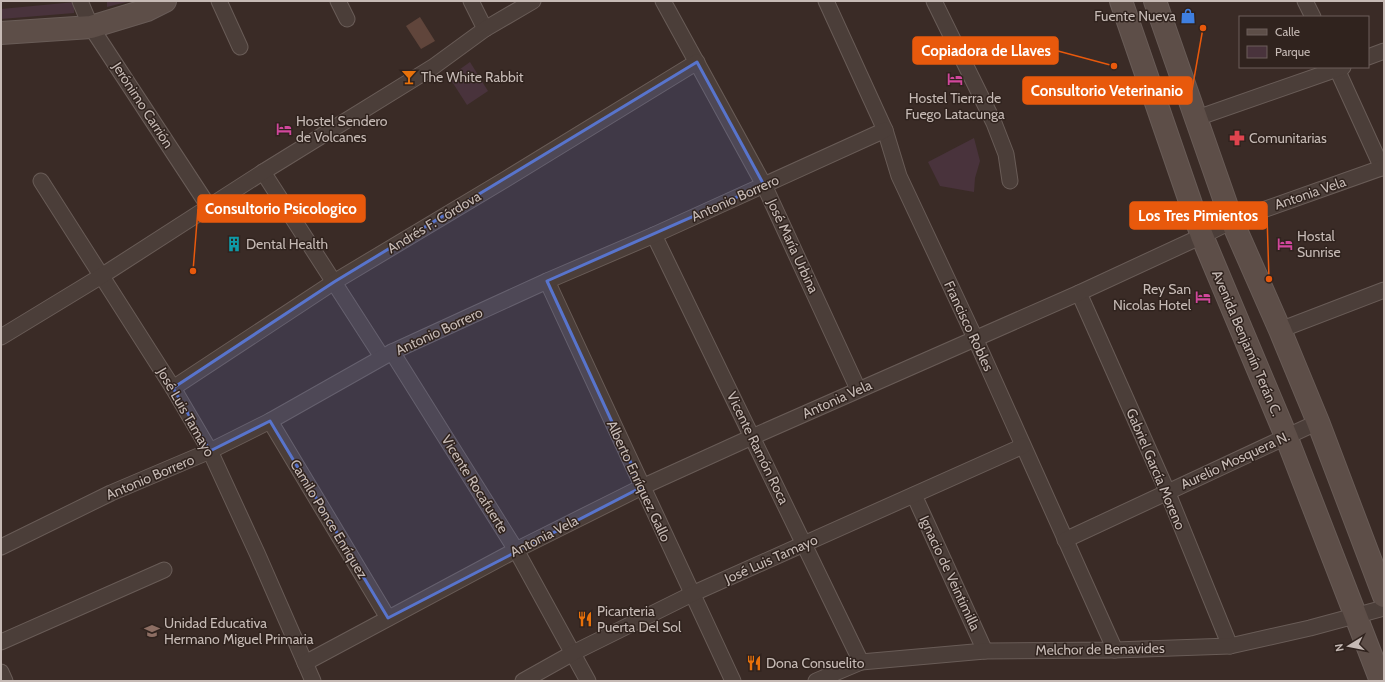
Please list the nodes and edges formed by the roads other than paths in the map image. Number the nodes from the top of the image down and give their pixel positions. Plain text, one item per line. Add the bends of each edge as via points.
1 (80, 1) edge
2 (165, 1) edge
3 (219, 1) edge
4 (338, 1) edge
5 (471, 1) edge
6 (533, 1) edge
7 (663, 1) edge
8 (826, 1) edge
9 (934, 1) edge
10 (1121, 1) edge
11 (1155, 1) edge
12 (1305, 1) edge
13 (1312, 16) edge
14 (347, 19) dead end
15 (91, 27) junction
16 (485, 29) junction
17 (1, 33) edge
18 (240, 47) dead end
19 (1384, 51) edge
20 (1369, 57) edge
21 (697, 62) junction
22 (1339, 68) edge
23 (1197, 118) junction
24 (885, 130) junction
25 (1383, 167) edge
26 (263, 172) junction
27 (41, 181) dead end
28 (1010, 181) dead end
29 (764, 185) junction
30 (209, 207) junction
31 (1232, 221) junction
32 (654, 235) junction
33 (1202, 236) junction
34 (103, 276) junction
35 (546, 281) junction
36 (334, 282) junction
37 (1384, 290) edge
38 (1079, 292) junction
39 (1280, 330) junction
40 (1, 337) edge
41 (975, 338) junction
42 (387, 355) junction
43 (173, 388) junction
44 (858, 389) junction
45 (270, 421) junction
46 (1318, 422) junction
47 (1286, 436) junction
48 (752, 437) junction
49 (1023, 446) junction
50 (210, 451) junction
51 (642, 487) junction
52 (1167, 491) junction
53 (914, 495) junction
54 (1065, 540) junction
55 (804, 544) junction
56 (1, 547) edge
57 (516, 550) junction
58 (164, 570) dead end
59 (692, 594) junction
60 (1384, 596) edge
61 (1384, 608) edge
62 (388, 618) junction
63 (1359, 623) junction
64 (1, 642) edge
65 (1230, 646) junction
66 (1115, 650) junction
67 (985, 651) junction
68 (573, 653) junction
69 (861, 662) junction
70 (306, 663) junction
71 (1, 672) edge
72 (5, 681) edge
73 (313, 681) edge
74 (522, 681) edge
75 (588, 681) edge
76 (732, 681) edge
77 (816, 681) edge
78 (1382, 681) edge

1 - 15 street, Jerónimo Carrión
2 - 15 main road via 148,10
3 - 18 street
4 - 14 street
5 - 16 street
6 - 16 street
7 - 21 street, José María Urbina
8 - 24 street, Francisco Robles
9 - 28 street via 994,124 1006,154
10 - 33 main road, Avenida Benjamín Terán C.
11 - 23 main road
12 - 13 street
15 - 17 main road
15 - 30 street, Jerónimo Carrión
16 - 26 street via 433,67
19 - 20 street
21 - 29 street, José María Urbina
21 - 36 street, Andrés F. Córdova
22 - 23 street
22 - 25 street
23 - 31 main road
24 - 29 street, Antonio Borrero
24 - 41 street, Francisco Robles via 899,176
25 - 31 street, Antonia Vela
26 - 30 street
26 - 36 street, Vicente Rocafuerte
27 - 34 street, José Luis Tamayo
29 - 32 street, Antonio Borrero
29 - 44 street, José María Urbina
30 - 34 street
31 - 33 street, Antonia Vela
31 - 39 main road
32 - 35 street, Antonio Borrero
32 - 48 street, Vicente Ramón Roca
33 - 38 street, Antonia Vela
33 - 47 main road, Avenida Benjamín Terán C.
34 - 40 street
34 - 43 street, José Luis Tamayo
35 - 42 street, Antonio Borrero
35 - 51 street, Alberto Enríquez Gallo
36 - 42 street, Vicente Rocafuerte
36 - 43 street, Andrés F. Córdova
37 - 39 street
38 - 41 street, Antonia Vela
38 - 52 street, Gabriel García Moreno
39 - 46 main road
41 - 44 street, Antonia Vela
41 - 49 street, Francisco Robles
42 - 45 street, Antonio Borrero
42 - 57 street, Vicente Rocafuerte
43 - 50 street, José Luis Tamayo
44 - 48 street, Antonia Vela
45 - 50 street, Antonio Borrero
45 - 62 street, Camilo Ponce Enríquez
46 - 47 street, Aurelio Mosquera N.
46 - 60 main road
47 - 52 street, Aurelio Mosquera N.
47 - 63 main road, Avenida Benjamín Terán C.
48 - 51 street, Antonia Vela
48 - 55 street, Vicente Ramón Roca
49 - 53 street, José Luis Tamayo
49 - 54 street, Francisco Robles
50 - 56 street, Antonio Borrero via 111,493
50 - 70 street, José Luis Tamayo
51 - 57 street, Antonia Vela
51 - 59 street, Alberto Enríquez Gallo
52 - 54 street, Aurelio Mosquera N.
52 - 65 street, Gabriel García Moreno
53 - 55 street, José Luis Tamayo
53 - 67 street, Ignacio de Veintimilla
54 - 66 street, Francisco Robles
55 - 59 street, José Luis Tamayo
55 - 69 street, Vicente Ramón Roca
57 - 62 street, Antonia Vela
57 - 68 street, Vicente Rocafuerte
58 - 64 street
59 - 68 street, José Luis Tamayo
59 - 76 street, Alberto Enríquez Gallo
61 - 63 street, Melchor de Benavides
62 - 70 street, Antonia Vela
63 - 65 street, Melchor de Benavides
63 - 78 main road, Avenida Benjamín Terán C.
65 - 66 street, Melchor de Benavides
66 - 67 street, Melchor de Benavides
67 - 69 street, Melchor de Benavides
68 - 74 street, José Luis Tamayo
68 - 75 street, Vicente Rocafuerte
69 - 77 street, Melchor de Benavides
70 - 73 street, José Luis Tamayo
71 - 72 street

